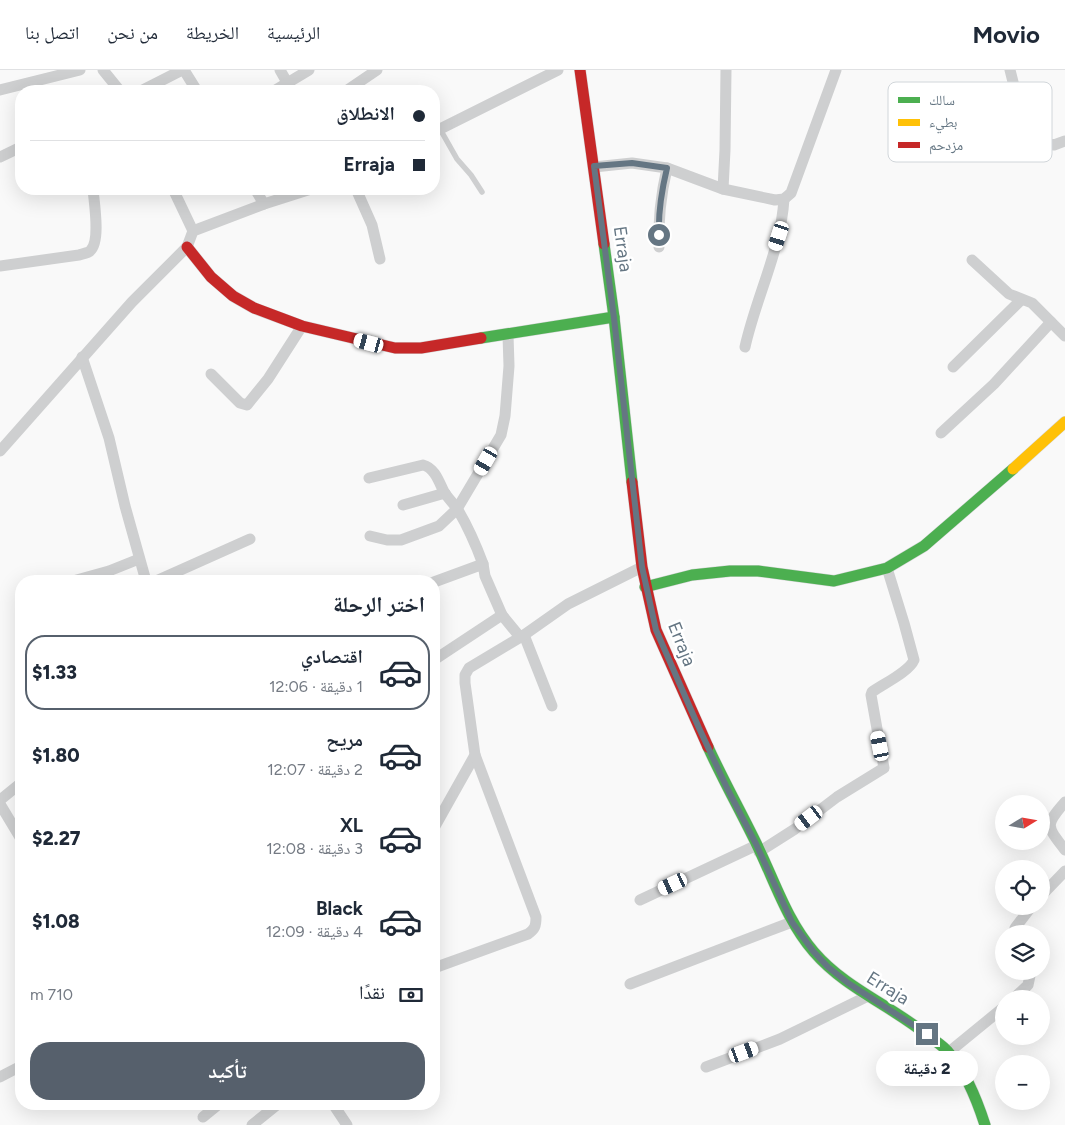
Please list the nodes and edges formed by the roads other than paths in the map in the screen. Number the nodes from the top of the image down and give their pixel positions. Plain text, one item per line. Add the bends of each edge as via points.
1 (80, 70) edge
2 (103, 70) edge
3 (183, 70) edge
4 (280, 70) edge
5 (309, 70) edge
6 (377, 70) edge
7 (558, 70) edge
8 (580, 70) edge
9 (726, 70) edge
10 (836, 70) edge
11 (20, 85) edge
12 (115, 85) edge
13 (153, 85) edge
14 (192, 85) edge
15 (288, 85) edge
16 (291, 85) edge
17 (356, 85) edge
18 (15, 86) edge
19 (0, 90) edge
20 (440, 129) edge
21 (440, 134) edge
22 (1065, 141) edge
23 (1052, 145) edge
24 (15, 150) edge
25 (0, 157) edge
26 (594, 166) junction
27 (667, 168) junction
28 (723, 189) junction
29 (482, 192) dead end
30 (93, 195) edge
31 (176, 195) edge
32 (259, 195) edge
33 (292, 195) edge
34 (359, 195) edge
35 (784, 199) junction
36 (264, 204) junction
37 (193, 231) junction
38 (186, 247) junction
39 (659, 247) dead end
40 (380, 260) dead end
41 (972, 260) dead end
42 (0, 266) edge
43 (1021, 300) junction
44 (614, 318) junction
45 (1051, 322) junction
46 (302, 326) junction
47 (508, 335) junction
48 (1065, 336) edge
49 (745, 347) dead end
50 (82, 357) junction
51 (953, 367) dead end
52 (211, 374) dead end
53 (1065, 422) edge
54 (940, 433) dead end
55 (0, 451) edge
56 (369, 478) dead end
57 (445, 493) junction
58 (403, 505) dead end
59 (457, 508) junction
60 (370, 536) dead end
61 (250, 539) dead end
62 (139, 559) junction
63 (483, 564) junction
64 (642, 567) junction
65 (887, 568) junction
66 (95, 575) edge
67 (144, 575) edge
68 (169, 575) edge
69 (440, 580) edge
70 (645, 587) junction
71 (502, 615) junction
72 (522, 636) junction
73 (440, 656) edge
74 (552, 706) dead end
75 (475, 755) junction
76 (15, 788) edge
77 (0, 800) edge
78 (1065, 802) edge
79 (0, 804) edge
80 (440, 817) edge
81 (15, 829) edge
82 (758, 848) junction
83 (1065, 850) edge
84 (1065, 871) edge
85 (1050, 887) edge
86 (640, 900) dead end
87 (1025, 915) edge
88 (792, 922) junction
89 (1017, 925) edge
90 (440, 966) edge
91 (1029, 980) edge
92 (630, 984) dead end
93 (1023, 990) edge
94 (868, 996) junction
95 (995, 1014) edge
96 (949, 1052) junction
97 (706, 1067) dead end
98 (15, 1069) edge
99 (0, 1077) edge
100 (212, 1110) edge
101 (271, 1110) edge
102 (337, 1110) edge
103 (203, 1117) dead end
104 (252, 1125) edge
105 (347, 1125) edge
106 (985, 1125) edge

1 - 11 street
2 - 12 street
3 - 13 street
3 - 14 street
4 - 15 street
5 - 16 street
6 - 17 street
7 - 20 street
8 - 26 street, Erraja
9 - 28 street
10 - 35 street via 791,193
18 - 19 street
21 - 29 lane
22 - 23 street
24 - 25 street
26 - 27 street via 632,163
26 - 44 street, Erraja
27 - 28 street
27 - 39 street via 658,223
28 - 35 street
30 - 42 street via 96,228 95,243 90,250 79,255
31 - 37 street
32 - 36 street
33 - 36 street
34 - 40 street via 372,225
35 - 49 street via 779,236
36 - 37 street
37 - 38 street
38 - 46 street via 211,277 233,296 254,308
38 - 50 street
41 - 43 street via 1009,294
43 - 45 street via 1032,303
43 - 51 street
44 - 47 street
44 - 64 street, Erraja
45 - 48 street
45 - 54 street via 994,384
46 - 47 street via 395,348 421,348
46 - 52 street via 247,405 240,403
47 - 59 street via 509,366 501,434
50 - 55 street
50 - 62 street via 109,438
53 - 65 street via 932,540
56 - 57 street via 423,465 433,471
57 - 58 street
57 - 59 street
59 - 60 street via 439,526 401,540
59 - 63 street
61 - 68 street
62 - 66 street
62 - 67 street
63 - 69 street
63 - 71 street
64 - 70 street, Erraja
64 - 72 street via 568,604
65 - 70 street via 834,581 730,571 692,575
65 - 82 street via 914,660 871,695 884,768 837,797 795,829
70 - 82 street, Erraja via 656,630 681,689
71 - 72 street
71 - 73 street
72 - 74 street
72 - 75 street via 472,666 465,675
75 - 80 street
75 - 90 street via 536,917 536,925 528,934
76 - 77 street
78 - 83 street via 1052,816 1050,824
79 - 81 street
82 - 86 street
82 - 88 street, Erraja
84 - 85 street
87 - 89 street
88 - 92 street
88 - 94 street, Erraja via 828,967
91 - 93 street
94 - 96 street, Erraja via 916,1026
94 - 97 street via 780,1039
95 - 96 street
96 - 106 street, Erraja via 961,1068
98 - 99 street
100 - 103 street
101 - 104 street
102 - 105 street

